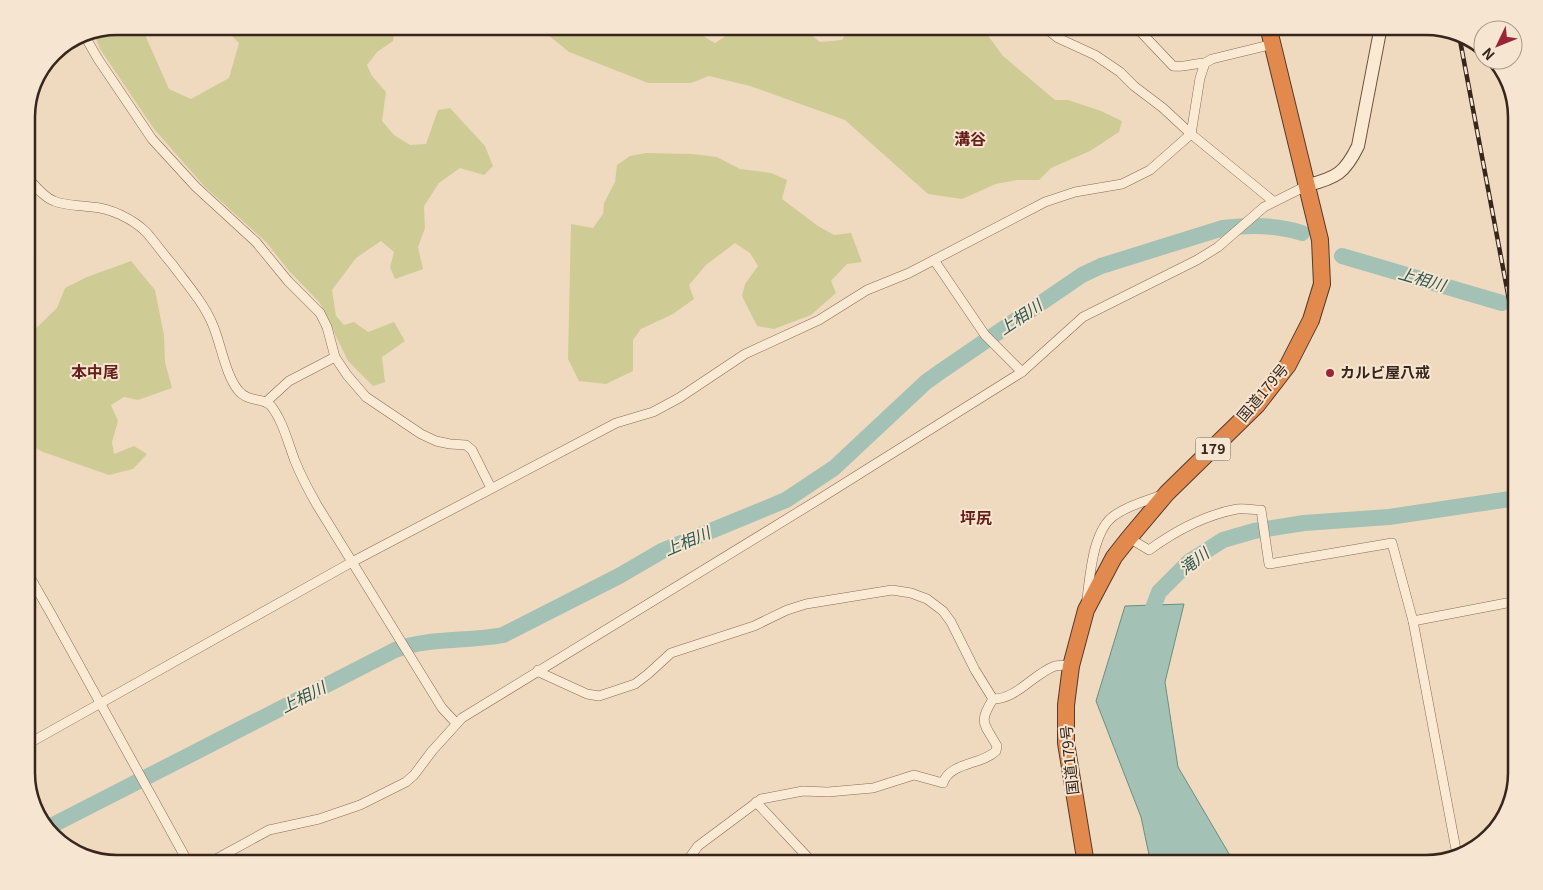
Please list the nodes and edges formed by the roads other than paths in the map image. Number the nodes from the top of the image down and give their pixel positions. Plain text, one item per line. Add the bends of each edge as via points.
1 (1054, 35) edge
2 (1144, 35) edge
3 (1270, 35) edge
4 (1379, 35) edge
5 (87, 41) edge
6 (1273, 44) junction
7 (1205, 64) junction
8 (1191, 134) junction
9 (35, 184) edge
10 (1308, 185) junction
11 (1274, 201) junction
12 (934, 260) junction
13 (335, 357) junction
14 (1022, 372) junction
15 (266, 402) junction
16 (491, 488) junction
17 (1167, 493) junction
18 (1129, 538) junction
19 (352, 562) junction
20 (35, 586) edge
21 (1508, 603) edge
22 (1086, 610) junction
23 (1413, 620) junction
24 (1071, 666) junction
25 (538, 670) junction
26 (992, 699) junction
27 (100, 704) junction
28 (456, 723) junction
29 (35, 740) edge
30 (756, 802) junction
31 (1456, 849) edge
32 (184, 855) edge
33 (223, 855) edge
34 (691, 855) edge
35 (806, 855) edge
36 (1084, 855) edge

1 - 8 street via 1109,64
2 - 7 street via 1173,66
3 - 6 highway, 国道179号 / 179
4 - 10 street via 1358,146 1350,163 1337,175
5 - 13 street via 152,139 196,187 256,242 320,313
6 - 7 street via 1212,59
6 - 10 highway, 国道179号 / 179
7 - 8 street
8 - 11 street
8 - 12 street via 1150,170 1122,184 1075,192 1045,202
9 - 15 street via 53,201 113,212 145,232 208,315 237,390 244,397
10 - 11 street
10 - 17 highway, 国道179号 / 179 via 1320,240 1322,284 1311,320 1288,366 1257,405
11 - 14 street via 1197,260 1083,317
12 - 14 street via 984,335
12 - 16 street via 866,290 819,320 746,354 653,412 616,423
13 - 15 street via 289,381
13 - 16 street via 366,397 421,434 436,441 466,444
14 - 25 street
15 - 19 street via 280,422 317,505
16 - 19 street
17 - 18 highway, 国道179号 / 179
17 - 22 street via 1127,507 1112,516 1100,534 1091,566
18 - 22 highway, 国道179号 / 179 via 1114,556
18 - 23 street via 1149,550 1171,534 1209,517 1239,509 1261,510 1269,564 1392,542
19 - 27 street
19 - 28 street via 442,708
20 - 27 street
21 - 23 street
22 - 24 highway, 国道179号 / 179
23 - 31 street
24 - 26 street via 1055,666 1017,691
24 - 36 highway, 国道179号 / 179 via 1066,744
25 - 26 street via 587,694 599,696 635,684 671,653 754,626 787,610 892,590 927,599 943,611
25 - 28 street
26 - 30 street via 983,719 996,751 948,774 943,783 914,775 874,788 803,791
27 - 29 street
27 - 32 street
28 - 33 street via 406,782 377,798 319,819 269,830
30 - 34 street via 698,846
30 - 35 street

